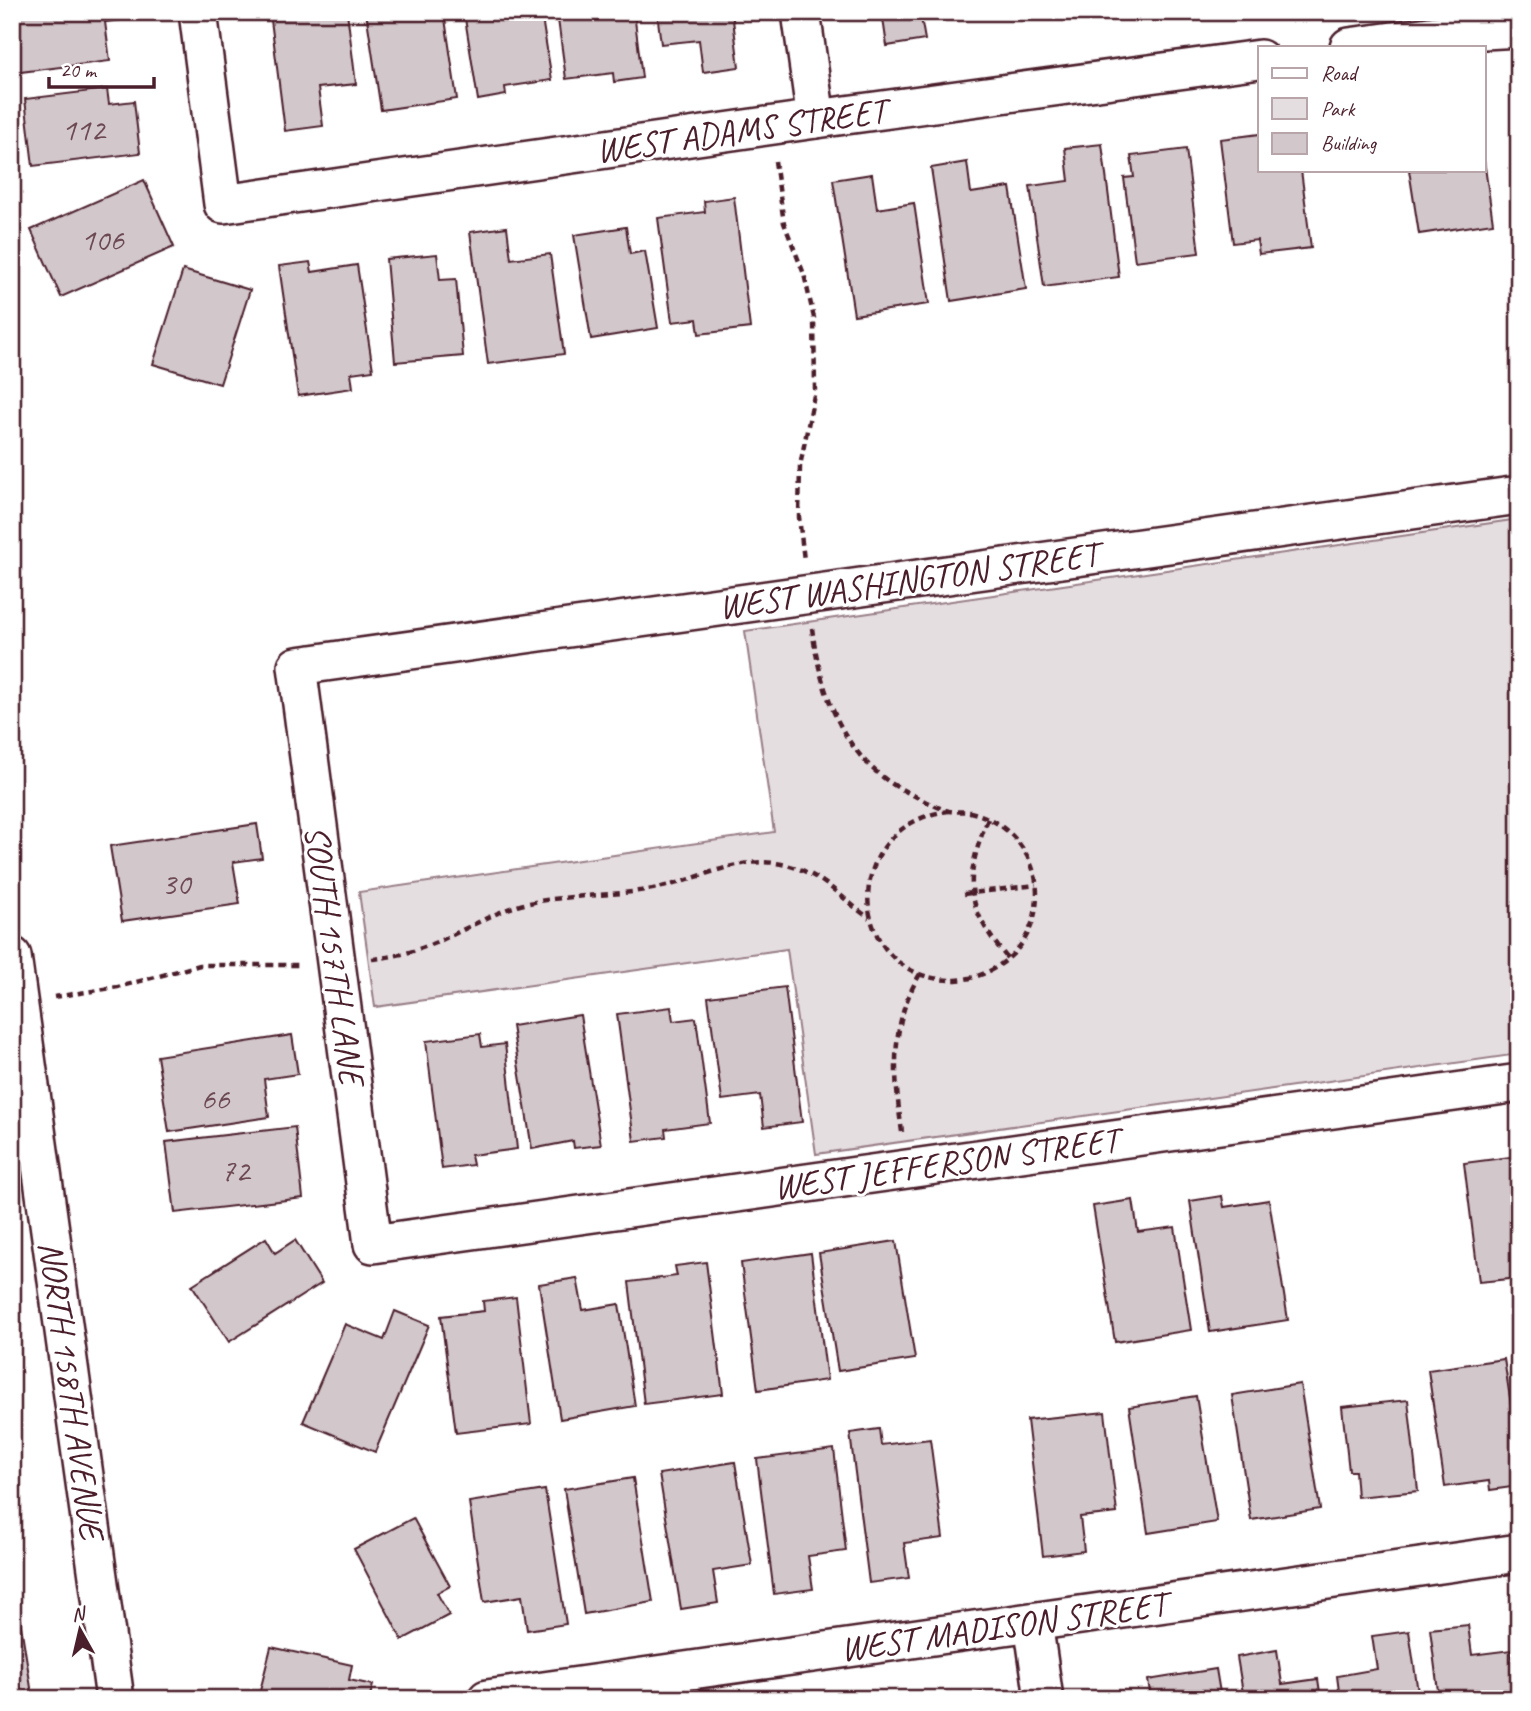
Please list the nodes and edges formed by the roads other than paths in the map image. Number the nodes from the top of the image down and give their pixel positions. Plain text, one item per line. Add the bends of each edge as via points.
1 (198, 12) edge
2 (801, 12) edge
3 (1519, 28) edge
4 (1357, 46) edge
5 (1258, 59) edge
6 (816, 119) junction
7 (1519, 495) edge
8 (297, 666) joint
9 (12, 956) edge
10 (1519, 1083) edge
11 (373, 1244) joint
12 (1519, 1553) edge
13 (1033, 1622) junction
14 (115, 1699) edge
15 (487, 1699) edge
16 (1044, 1699) edge

1 - 6 street, WEST ADAMS STREET via 223,204
2 - 6 street
3 - 4 street
5 - 6 street, WEST ADAMS STREET
7 - 8 street, WEST WASHINGTON STREET
8 - 11 street, SOUTH 157TH LANE
9 - 14 street, NORTH 158TH AVENUE
10 - 11 street, WEST JEFFERSON STREET
12 - 13 street, WEST MADISON STREET
13 - 15 street, WEST MADISON STREET
13 - 16 street

